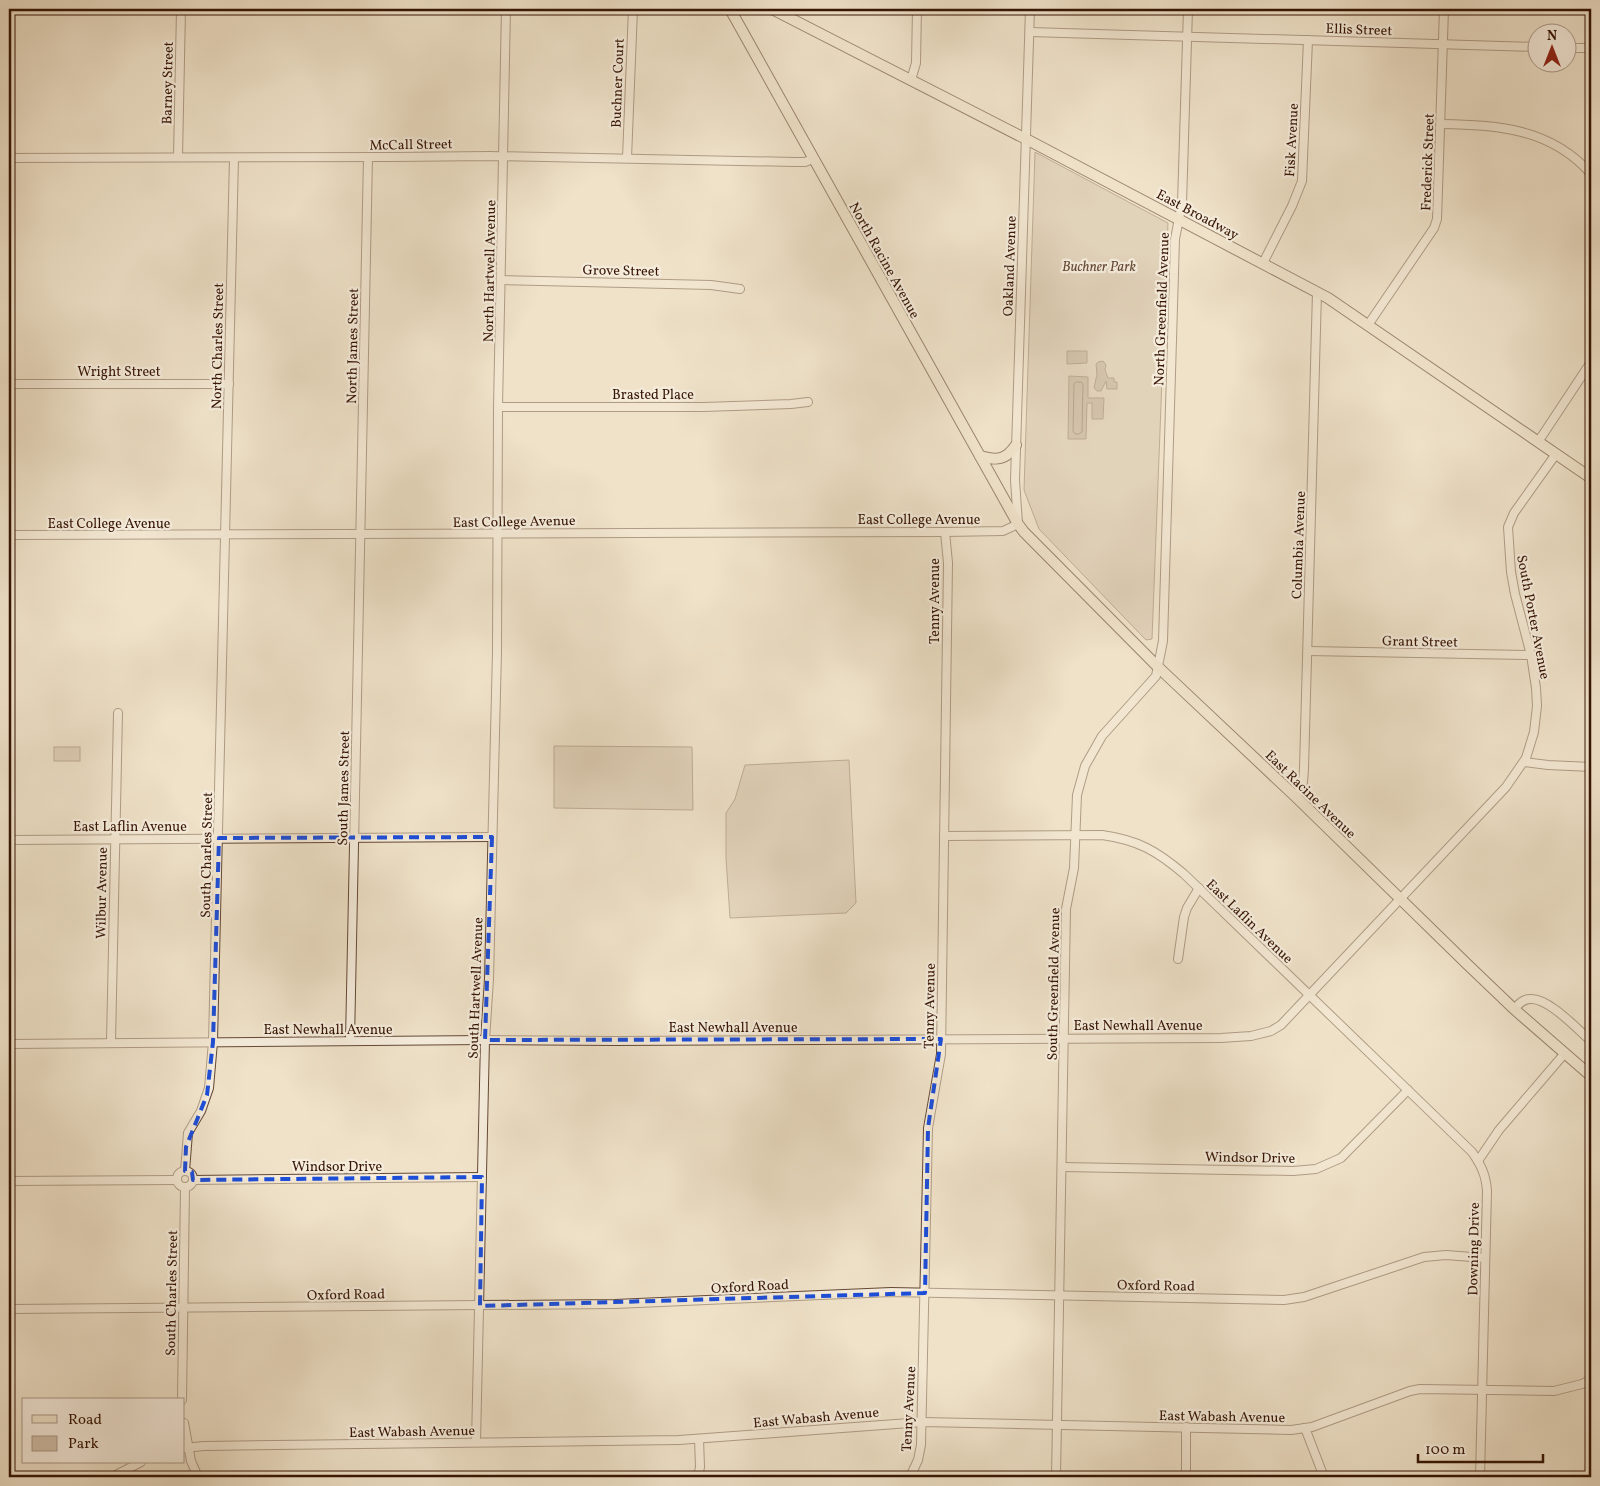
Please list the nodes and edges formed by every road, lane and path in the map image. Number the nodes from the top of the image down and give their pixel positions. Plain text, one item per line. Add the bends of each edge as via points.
1 (181, 9) edge
2 (506, 9) edge
3 (633, 9) edge
4 (730, 9) edge
5 (772, 9) edge
6 (917, 9) edge
7 (1030, 9) edge
8 (1188, 9) edge
9 (1444, 9) edge
10 (1030, 32) junction
11 (1187, 36) junction
12 (1308, 40) junction
13 (1443, 44) junction
14 (1528, 47) edge
15 (1578, 48) edge
16 (1591, 48) edge
17 (911, 80) junction
18 (1440, 124) junction
19 (1026, 139) junction
20 (503, 156) junction
21 (178, 157) junction
22 (368, 157) junction
23 (9, 158) edge
24 (234, 158) junction
25 (627, 158) junction
26 (813, 159) junction
27 (1590, 171) edge
28 (1178, 219) junction
29 (1263, 263) junction
30 (501, 280) junction
31 (740, 290) dead end
32 (1317, 292) junction
33 (1368, 325) junction
34 (1591, 362) edge
35 (9, 384) edge
36 (229, 384) junction
37 (808, 402) dead end
38 (498, 407) junction
39 (1538, 442) junction
40 (1016, 445) junction
41 (1556, 454) junction
42 (980, 456) junction
43 (1591, 478) edge
44 (1166, 520) joint
45 (1018, 524) junction
46 (945, 532) junction
47 (497, 534) junction
48 (9, 535) edge
49 (226, 535) junction
50 (361, 536) junction
51 (1308, 651) junction
52 (1531, 655) junction
53 (1158, 666) junction
54 (118, 714) dead end
55 (1524, 762) junction
56 (1591, 767) edge
57 (1296, 797) junction
58 (1075, 834) junction
59 (944, 836) junction
60 (492, 837) junction
61 (219, 838) junction
62 (354, 838) junction
63 (115, 839) junction
64 (9, 840) edge
65 (1199, 888) junction
66 (1401, 900) junction
67 (1178, 959) dead end
68 (1311, 995) junction
69 (1514, 1009) junction
70 (1064, 1038) junction
71 (941, 1039) junction
72 (485, 1040) junction
73 (350, 1041) junction
74 (1591, 1041) edge
75 (111, 1042) junction
76 (213, 1042) junction
77 (9, 1044) edge
78 (1565, 1053) junction
79 (1591, 1076) edge
80 (1408, 1090) junction
81 (1478, 1161) junction
82 (1062, 1167) junction
83 (185, 1171) junction
84 (482, 1177) junction
85 (176, 1180) junction
86 (193, 1180) junction
87 (9, 1181) edge
88 (185, 1188) junction
89 (1486, 1258) junction
90 (925, 1293) junction
91 (1059, 1295) junction
92 (480, 1306) junction
93 (183, 1308) junction
94 (9, 1309) edge
95 (1591, 1379) edge
96 (1482, 1390) junction
97 (182, 1398) edge
98 (922, 1422) junction
99 (1057, 1425) junction
100 (1186, 1428) junction
101 (1305, 1428) junction
102 (185, 1436) edge
103 (699, 1439) junction
104 (476, 1442) junction
105 (186, 1448) edge
106 (137, 1464) edge
107 (1322, 1472) dead end
108 (112, 1477) edge
109 (198, 1477) edge
110 (698, 1477) edge
111 (910, 1477) edge
112 (1056, 1477) edge
113 (1186, 1477) edge
114 (1480, 1477) edge

1 - 21 street, Barney Street
2 - 20 street, North Hartwell Avenue
3 - 25 street, Buchner Court
4 - 26 main road, North Racine Avenue
5 - 17 main road, East Broadway
6 - 17 street via 916,63
7 - 10 street, Oakland Avenue
8 - 11 street, North Greenfield Avenue
9 - 13 street, Frederick Street
10 - 11 street, Ellis Street
10 - 19 street, Oakland Avenue
11 - 12 street, Ellis Street
11 - 28 street, North Greenfield Avenue via 1182,203
12 - 13 street, Ellis Street
12 - 29 street, Fisk Avenue via 1302,181
13 - 14 street, Ellis Street
13 - 18 street, Frederick Street
15 - 16 street
17 - 19 main road, East Broadway
18 - 27 street via 1496,126 1524,132 1556,145
18 - 33 street, Frederick Street via 1436,223
19 - 28 main road, East Broadway
19 - 40 street, Oakland Avenue
20 - 22 street, McCall Street
20 - 25 street, McCall Street
20 - 30 street, North Hartwell Avenue
21 - 23 street, McCall Street
21 - 24 street, McCall Street
22 - 24 street, McCall Street
22 - 50 street, North James Street
24 - 36 street, North Charles Street
25 - 26 street, McCall Street via 795,162
26 - 42 main road, North Racine Avenue
28 - 29 main road, East Broadway
28 - 44 street, North Greenfield Avenue
29 - 32 main road, East Broadway
30 - 31 street, Grove Street via 711,285
30 - 38 street, North Hartwell Avenue
32 - 33 main road, East Broadway
32 - 51 street, Columbia Avenue
33 - 39 main road, East Broadway
34 - 39 street
35 - 36 street, Wright Street
36 - 49 street, North Charles Street
37 - 38 street, Brasted Place via 703,407
38 - 47 street, North Hartwell Avenue
39 - 41 main road, East Broadway
40 - 42 main road via 1004,457
40 - 45 street, Oakland Avenue via 1014,480
41 - 43 main road, East Broadway
41 - 52 street, South Porter Avenue via 1514,513 1508,527 1511,572
42 - 45 main road, North Racine Avenue
44 - 53 street, South Greenfield Avenue via 1163,641
45 - 46 street, East College Avenue via 1003,531
45 - 53 main road, East Racine Avenue
46 - 47 street, East College Avenue
46 - 59 street, Tenny Avenue via 948,563
47 - 50 street, East College Avenue
47 - 60 street, South Hartwell Avenue
48 - 49 street, East College Avenue
49 - 50 street, East College Avenue
49 - 61 street, South Charles Street
50 - 62 street, South James Street
51 - 52 street, Grant Street
51 - 57 street, Columbia Avenue via 1303,782
52 - 55 street, South Porter Avenue via 1536,715 1530,751
53 - 57 main road, East Racine Avenue
53 - 58 street, South Greenfield Avenue via 1156,676 1102,736 1090,755 1077,795
54 - 63 street, Wilbur Avenue
55 - 56 street
55 - 66 street, South Porter Avenue via 1506,787
57 - 66 main road, East Racine Avenue
58 - 59 street, East Laflin Avenue
58 - 65 street, East Laflin Avenue via 1102,835 1137,843 1167,860
58 - 70 street, South Greenfield Avenue via 1074,868 1066,909
59 - 71 street, Tenny Avenue
60 - 62 street, East Laflin Avenue
60 - 72 street, South Hartwell Avenue
61 - 62 street, East Laflin Avenue
61 - 63 street, East Laflin Avenue
61 - 76 street, South Charles Street
62 - 73 street, South James Street
63 - 64 street, East Laflin Avenue
63 - 75 street, Wilbur Avenue
65 - 67 street via 1186,908
65 - 68 street, East Laflin Avenue
66 - 68 street, East Newhall Avenue
66 - 69 main road, East Racine Avenue
68 - 70 street, East Newhall Avenue via 1281,1025 1251,1036
68 - 80 street, East Laflin Avenue
69 - 74 street via 1526,999 1542,1001
69 - 78 main road, East Racine Avenue
70 - 71 street, East Newhall Avenue
70 - 82 street, South Greenfield Avenue
71 - 72 street, East Newhall Avenue
71 - 90 street, Tenny Avenue via 928,1128
72 - 73 street, East Newhall Avenue
72 - 84 street, South Hartwell Avenue
73 - 76 street, East Newhall Avenue
75 - 76 street, East Newhall Avenue
75 - 77 street, East Newhall Avenue
76 - 83 street, South Charles Street via 209,1088 188,1133
78 - 79 main road, East Racine Avenue
78 - 81 street via 1499,1130
80 - 81 street, East Laflin Avenue
80 - 82 street, Windsor Drive via 1341,1158 1316,1169
81 - 89 street, Downing Drive via 1486,1178
82 - 91 street, South Greenfield Avenue
83 - 85 street
83 - 86 street
84 - 86 street, Windsor Drive
84 - 92 street, South Hartwell Avenue
85 - 87 street
85 - 88 street via 180,1187
86 - 88 street
88 - 93 street, South Charles Street
89 - 91 street, Oxford Road via 1424,1257 1304,1297 1284,1300
89 - 96 street, Downing Drive
90 - 91 street, Oxford Road
90 - 92 street, Oxford Road
90 - 98 street, Tenny Avenue
91 - 99 street, South Greenfield Avenue
92 - 93 street, Oxford Road
92 - 104 street, South Hartwell Avenue
93 - 94 street, Oxford Road
93 - 97 street, South Charles Street
95 - 96 street, East Wabash Avenue via 1554,1391
96 - 101 street, East Wabash Avenue via 1410,1390
96 - 114 street, Downing Drive
98 - 99 street, East Wabash Avenue
98 - 103 street, East Wabash Avenue
98 - 111 street, Tenny Avenue via 918,1460
99 - 100 street, East Wabash Avenue
99 - 112 street, South Greenfield Avenue
100 - 101 street, East Wabash Avenue
100 - 113 street
101 - 107 street
102 - 105 street
103 - 104 street, East Wabash Avenue
103 - 110 street
104 - 105 street, East Wabash Avenue
105 - 109 street
106 - 108 street

